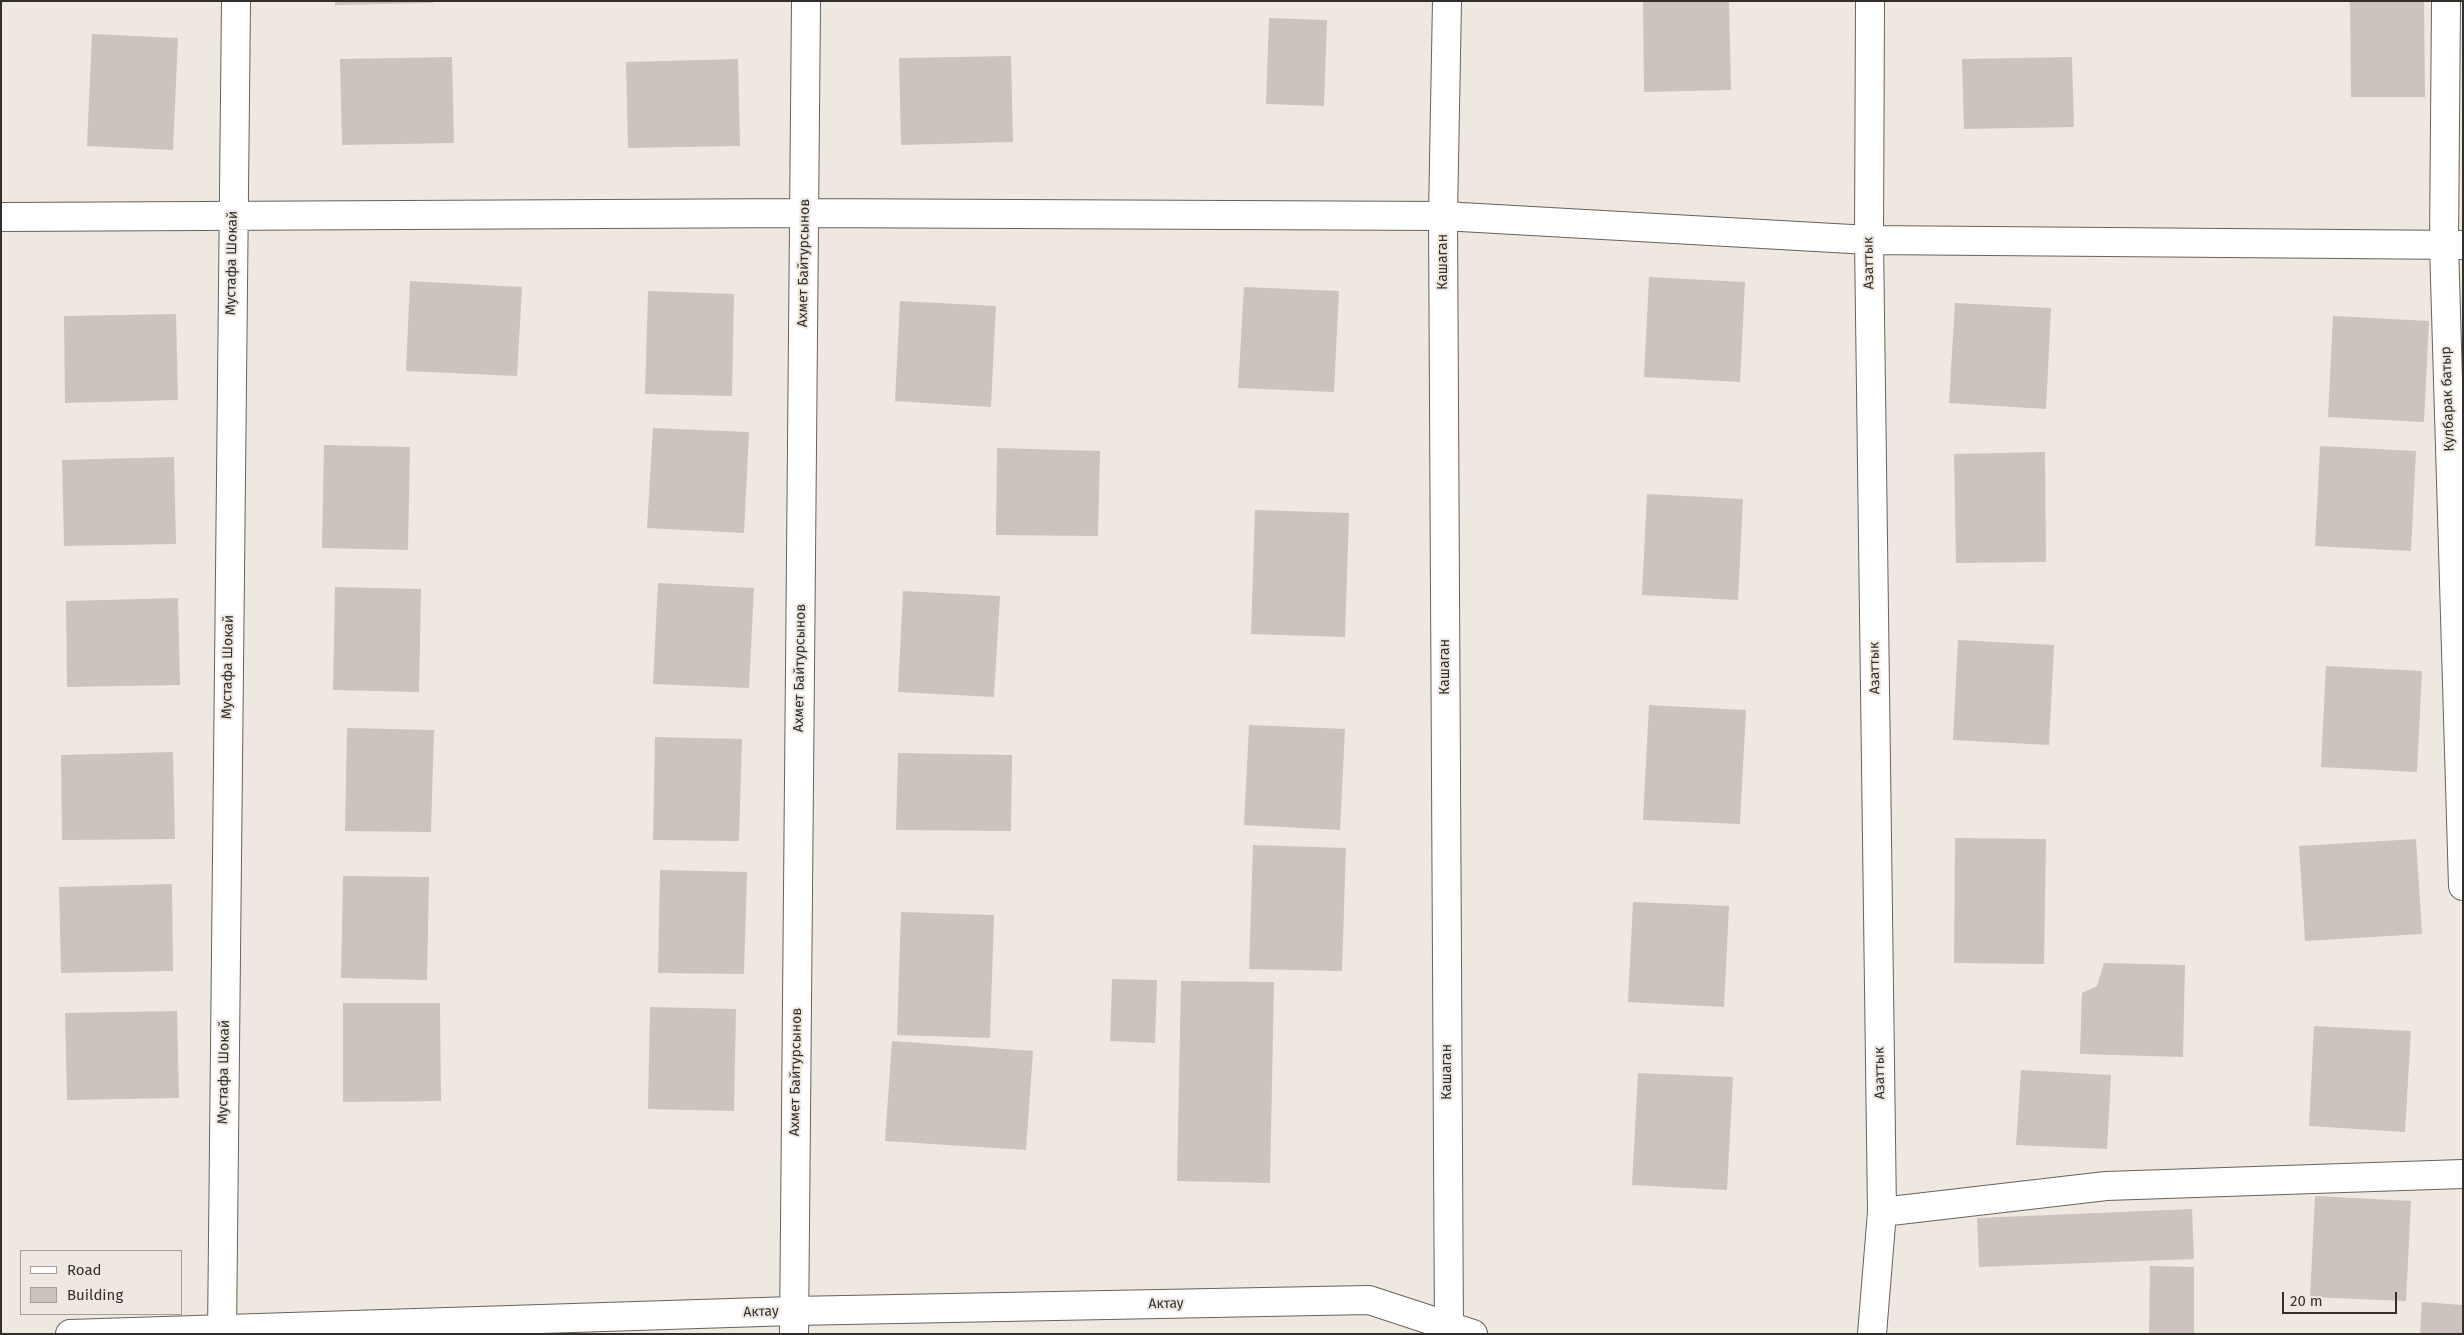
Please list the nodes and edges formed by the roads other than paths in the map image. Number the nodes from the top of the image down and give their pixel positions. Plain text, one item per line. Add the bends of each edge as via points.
1 (236, 1) edge
2 (806, 1) edge
3 (1447, 1) edge
4 (1870, 1) edge
5 (2446, 1) edge
6 (805, 214) junction
7 (232, 215) junction
8 (1443, 216) junction
9 (1, 217) edge
10 (1869, 240) junction
11 (2453, 245) edge
12 (2463, 886) edge
13 (2463, 1174) edge
14 (1882, 1212) junction
15 (794, 1323) edge
16 (1449, 1329) edge
17 (221, 1331) edge
18 (70, 1334) edge
19 (1473, 1334) edge
20 (1872, 1334) edge

1 - 7 street, Мустафа Шокай
2 - 6 street, Ахмет Байтурсынов
3 - 8 street, Кашаган
4 - 10 street, Азаттык
5 - 11 street, Кулбарак батыр
6 - 7 street
6 - 8 street
6 - 15 street, Ахмет Байтурсынов
7 - 9 street
7 - 17 street, Мустафа Шокай
8 - 10 street
8 - 16 street, Кашаган
10 - 11 street
10 - 14 street, Азаттык
11 - 12 street, Кулбарак батыр
13 - 14 street via 2106,1186
14 - 20 street, Азаттык
15 - 16 street, Актау via 1369,1300
15 - 17 street, Актау
16 - 19 street, Актау
17 - 18 street, Актау

